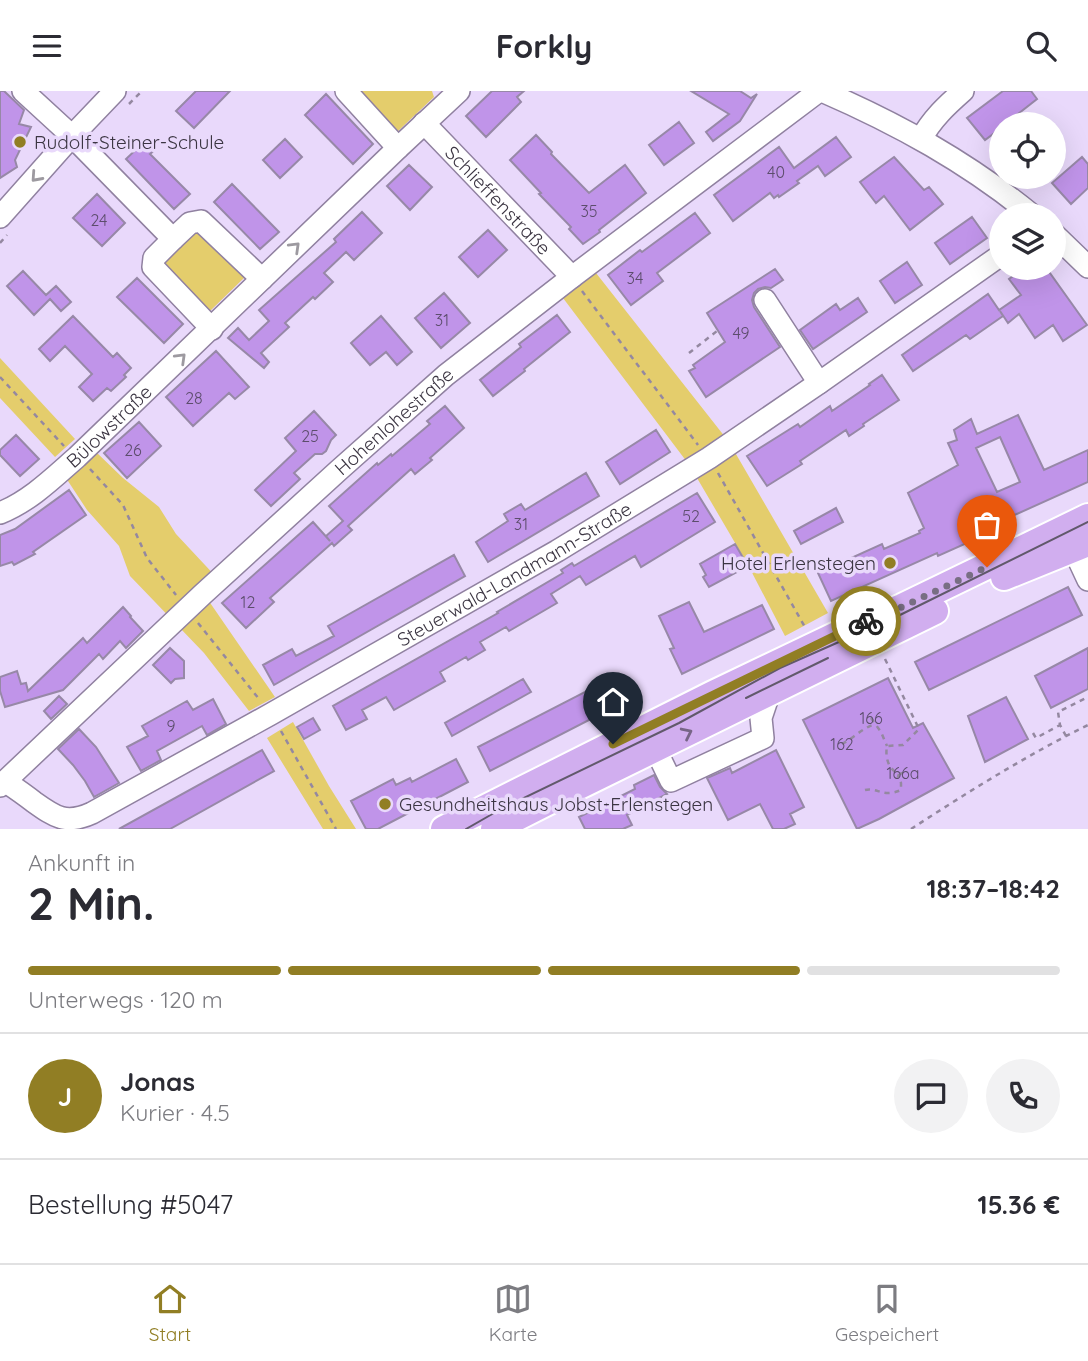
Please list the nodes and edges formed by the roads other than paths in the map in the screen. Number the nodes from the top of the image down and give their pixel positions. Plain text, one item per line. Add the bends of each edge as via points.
1 (23, 91) edge
2 (115, 91) edge
3 (346, 91) edge
4 (820, 91) edge
5 (963, 91) edge
6 (449, 94) edge
7 (424, 123) junction
8 (72, 136) junction
9 (921, 139) junction
10 (398, 148) junction
11 (1015, 203) edge
12 (0, 217) edge
13 (173, 239) junction
14 (1066, 246) edge
15 (989, 263) edge
16 (1088, 267) edge
17 (572, 277) junction
18 (262, 279) junction
19 (765, 300) dead end
20 (212, 329) junction
21 (820, 383) junction
22 (4, 505) edge
23 (1088, 517) edge
24 (1081, 545) edge
25 (1088, 580) edge
26 (860, 640) junction
27 (770, 691) junction
28 (655, 748) junction
29 (3, 784) edge
30 (554, 786) junction
31 (500, 818) edge
32 (444, 829) edge

1 - 8 street
2 - 8 street
3 - 10 street
4 - 9 street
4 - 17 street, Hohenlohestraße
5 - 9 street via 931,122
6 - 7 street, Bülowstraße
7 - 10 street, Bülowstraße
7 - 17 street, Schlieffenstraße
8 -> 12 street
8 - 13 street
9 - 11 street
18 -> 10 street, Bülowstraße
13 - 18 street via 190,223 201,221
13 - 20 street via 154,258 153,267
14 - 16 street
15 - 21 street, Steuerwald-Landmann-Straße
17 - 29 street, Hohenlohestraße via 446,375 339,470
18 - 20 street, Bülowstraße
19 - 21 street
22 -> 20 street, Bülowstraße via 30,497 78,457
21 - 29 street, Steuerwald-Landmann-Straße via 709,458 556,551 79,819 53,816
23 - 26 main road via 902,607
24 - 25 street
24 - 26 main road
26 - 27 main road
26 - 30 main road
28 -> 27 main road
27 - 28 street via 761,718 763,738 671,781
28 - 30 main road
30 - 31 main road
31 - 32 main road

